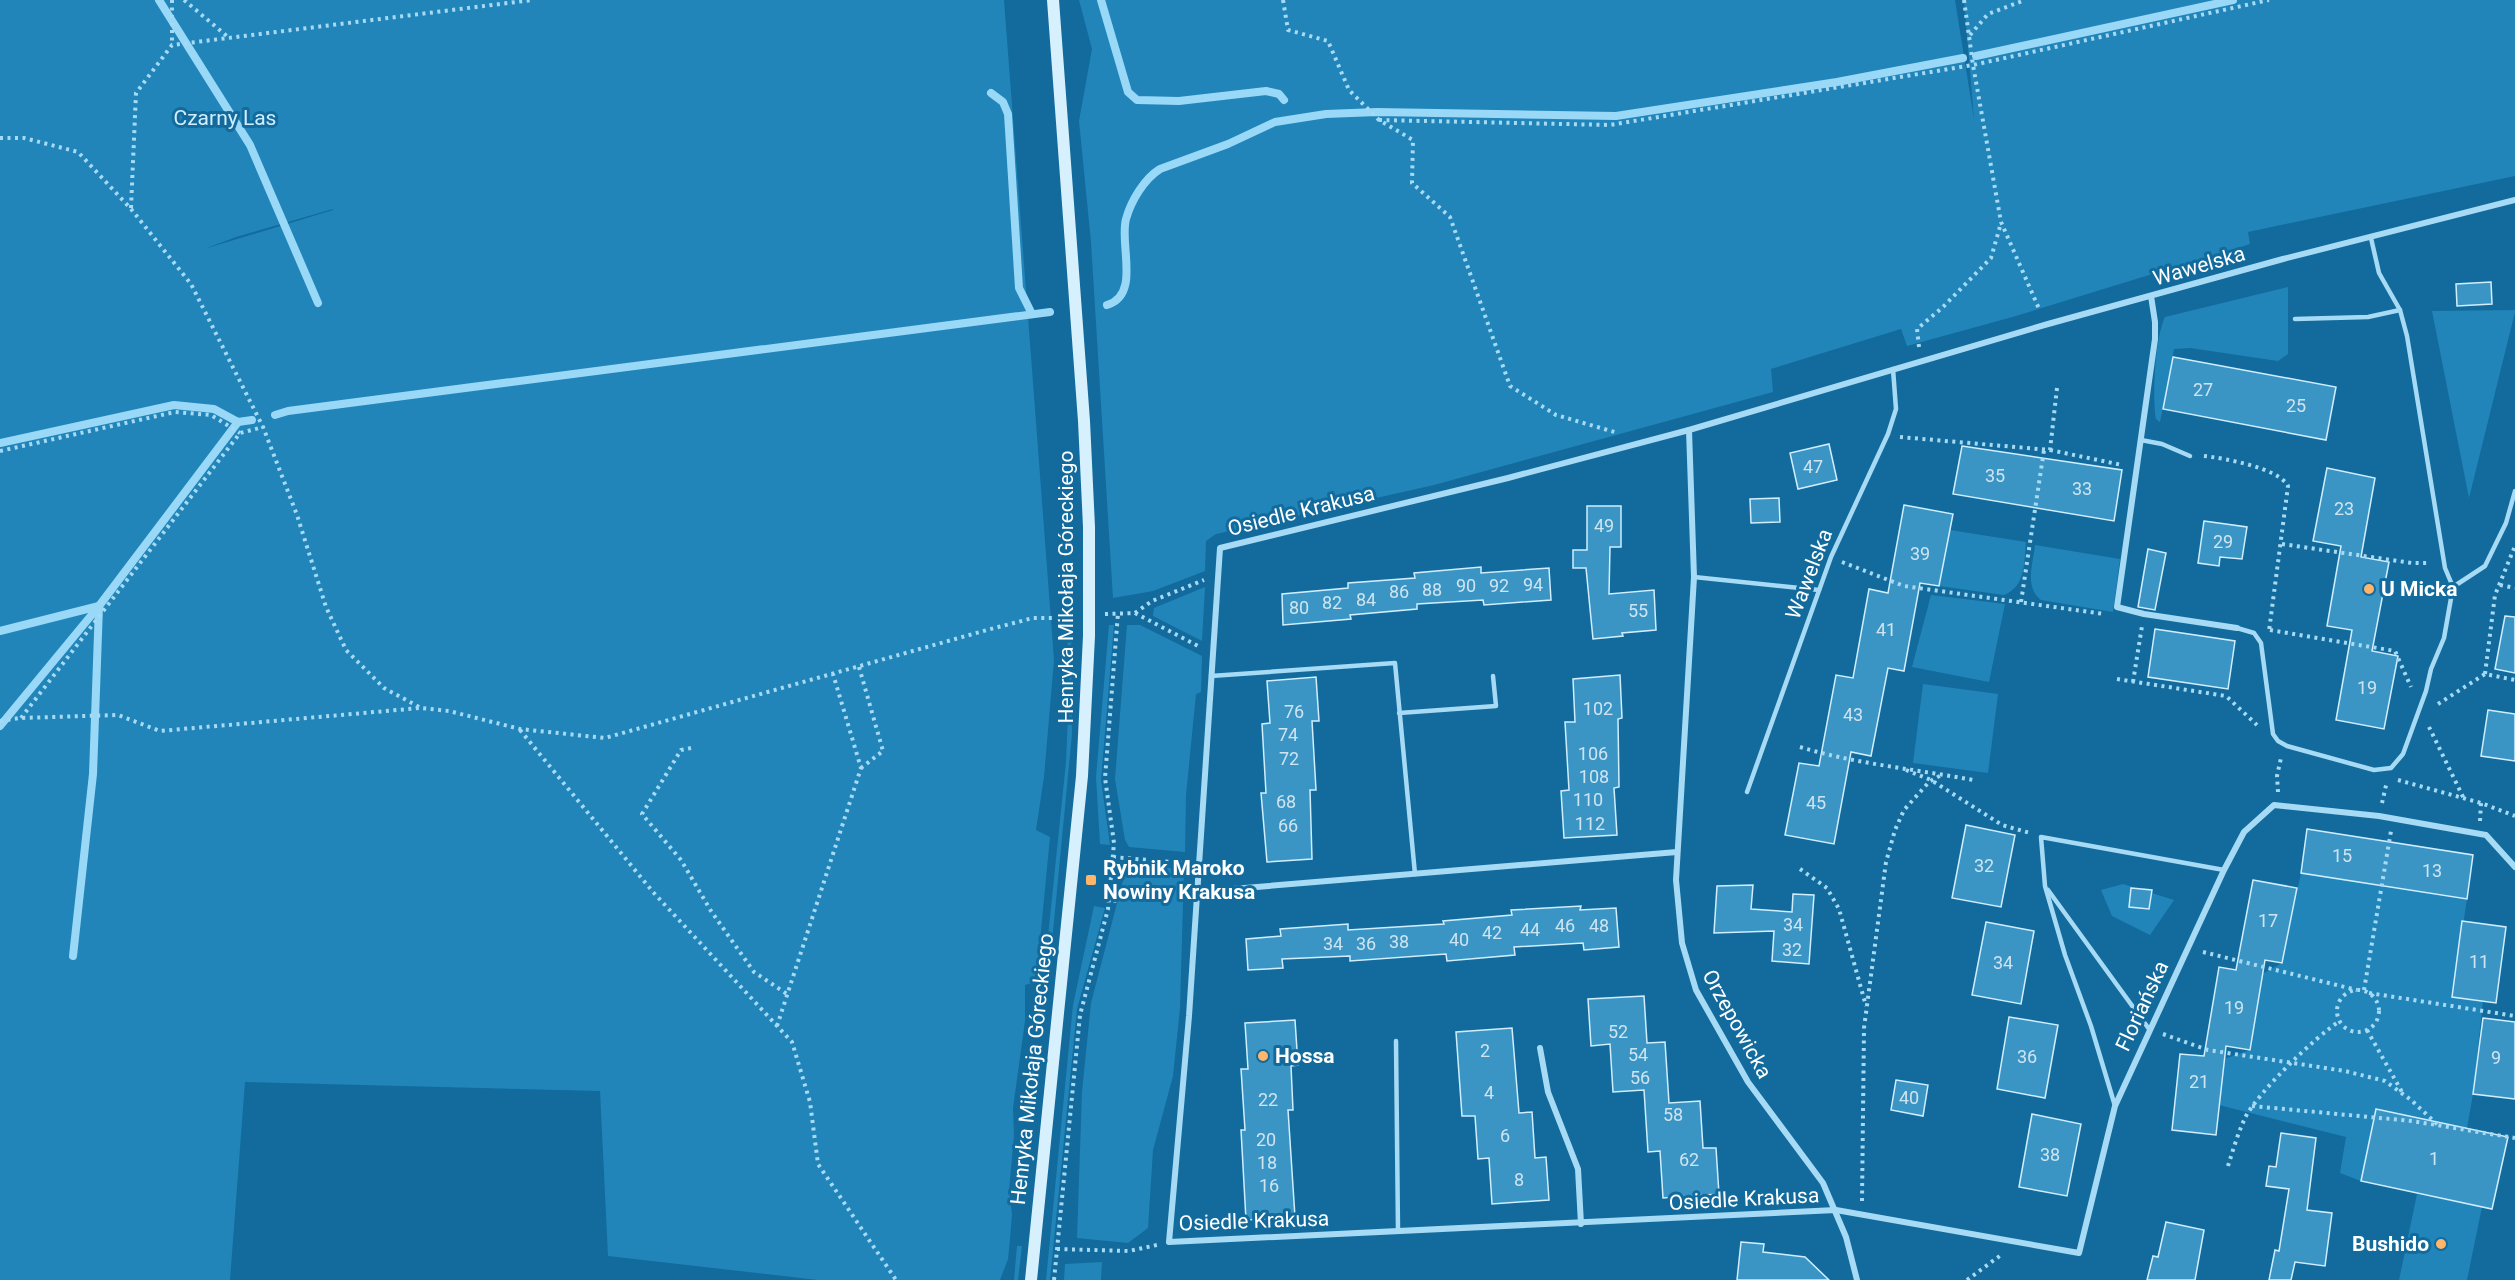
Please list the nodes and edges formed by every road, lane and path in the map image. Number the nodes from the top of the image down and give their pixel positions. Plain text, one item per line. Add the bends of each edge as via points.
1 (172, 0) edge
2 (184, 0) edge
3 (532, 0) edge
4 (1053, 0) edge
5 (1283, 0) edge
6 (1964, 0) edge
7 (2025, 0) edge
8 (2269, 0) edge
9 (478, 3) edge
10 (1969, 36) junction
11 (228, 37) junction
12 (172, 45) junction
13 (1973, 65) junction
14 (1379, 120) junction
15 (0, 138) edge
16 (2515, 200) edge
17 (131, 209) junction
18 (2001, 222) junction
19 (2371, 238) junction
20 (2151, 296) junction
21 (2400, 310) junction
22 (2295, 319) dead end
23 (2048, 324) junction
24 (1920, 361) junction
25 (1893, 369) junction
26 (2056, 388) dead end
27 (263, 427) junction
28 (1689, 430) junction
29 (240, 433) junction
30 (1888, 434) junction
31 (2141, 440) junction
32 (1648, 441) junction
33 (2047, 450) junction
34 (0, 451) edge
35 (2190, 456) joint
36 (2136, 468) junction
37 (2515, 491) edge
38 (2282, 544) junction
39 (2515, 546) edge
40 (1831, 557) junction
41 (2445, 563) junction
42 (1218, 576) junction
43 (1694, 577) junction
44 (2500, 585) junction
45 (2453, 587) junction
46 (2515, 588) edge
47 (1819, 590) junction
48 (2021, 602) junction
49 (2117, 607) junction
50 (1118, 613) dead end
51 (1135, 613) dead end
52 (2144, 614) junction
53 (2237, 628) joint
54 (2270, 630) junction
55 (968, 637) dead end
56 (2258, 638) junction
57 (859, 667) junction
58 (833, 674) junction
59 (2485, 674) junction
60 (1211, 676) junction
61 (1494, 676) dead end
62 (2117, 679) dead end
63 (2515, 680) edge
64 (2133, 682) junction
65 (421, 708) junction
66 (2420, 709) junction
67 (1399, 713) junction
68 (20, 718) junction
69 (0, 722) edge
70 (520, 729) junction
71 (2273, 734) junction
72 (1800, 747) dead end
73 (691, 748) dead end
74 (1900, 767) junction
75 (861, 768) junction
76 (1943, 774) junction
77 (2277, 776) dead end
78 (1931, 780) junction
79 (1973, 780) dead end
80 (2278, 789) dead end
81 (1747, 792) dead end
82 (2464, 799) junction
83 (2481, 803) junction
84 (2379, 816) junction
85 (2515, 816) edge
86 (2393, 819) junction
87 (2480, 820) dead end
88 (2035, 835) dead end
89 (1677, 852) junction
90 (1113, 857) junction
91 (1186, 863) dead end
92 (2515, 867) edge
93 (1800, 869) dead end
94 (2224, 870) junction
95 (1415, 874) junction
96 (2045, 886) junction
97 (1196, 892) junction
98 (1107, 900) junction
99 (1119, 901) dead end
100 (2187, 948) junction
101 (2357, 990) junction
102 (2364, 990) junction
103 (2369, 993) junction
104 (787, 994) junction
105 (1867, 1009) junction
106 (2515, 1016) edge
107 (2340, 1021) junction
108 (777, 1026) junction
109 (2149, 1029) junction
110 (2367, 1030) junction
111 (1396, 1041) dead end
112 (1540, 1048) dead end
113 (2292, 1063) junction
114 (2403, 1094) junction
115 (2115, 1106) junction
116 (2252, 1106) junction
117 (2438, 1125) junction
118 (2515, 1138) edge
119 (2228, 1166) dead end
120 (1836, 1210) junction
121 (1862, 1215) junction
122 (1581, 1224) junction
123 (1398, 1231) junction
124 (1169, 1242) junction
125 (2018, 1242) junction
126 (1057, 1250) junction
127 (896, 1280) edge
128 (1031, 1280) edge
129 (1054, 1280) edge
130 (1857, 1280) edge
131 (1967, 1280) edge

1 - 12 path
2 - 11 path
3 - 9 path
4 - 128 main road, Henryka Mikołaja Góreckiego via 1084,421 1089,636 1082,776
5 - 14 path via 1288,30 1328,41 1349,90
6 - 10 path
7 - 10 path via 1988,14
8 - 13 path
9 - 11 path
10 - 13 path
11 - 12 path
12 - 17 path via 136,93
13 - 14 path via 1610,125
13 - 18 path
14 - 32 path via 1413,141 1412,183 1450,217 1510,386 1556,414
15 - 17 path via 24,138 78,152
16 - 19 street, Wawelska
17 - 27 path via 190,284
18 - 23 path via 2032,297
18 - 24 path via 1991,258 1917,329
19 - 20 street, Wawelska
19 - 21 lane via 2379,273
20 - 23 street, Wawelska
20 - 31 street via 2155,339
21 - 22 lane via 2368,317
21 - 41 lane
23 - 24 street, Wawelska
24 - 25 street, Wawelska
25 - 28 street, Wawelska
25 - 30 lane, Wawelska via 1896,409
26 - 33 path
27 - 29 path
27 - 65 path via 297,515 326,607 346,650 384,688
28 - 32 street, Osiedle Krakusa
28 - 43 street
29 - 34 path via 212,415 175,412
29 - 68 path
30 - 33 path
30 - 40 lane, Wawelska
31 - 35 lane
31 - 36 street
32 - 42 street, Osiedle Krakusa via 1220,548
33 - 36 path
33 - 48 path
35 - 38 path via 2218,457 2282,477 2289,491
36 - 49 street
37 - 45 lane via 2506,523 2485,566
38 - 41 path via 2412,563
38 - 54 path
39 - 44 path
40 - 47 lane, Wawelska
40 - 48 path via 1904,586
41 - 45 lane
42 - 51 path via 1152,601
42 - 60 street, Osiedle Krakusa
43 - 47 lane
43 - 89 street, Orzepowicka
44 - 46 path
44 - 59 path via 2495,595
45 - 66 lane via 2444,639
47 - 81 lane, Wawelska
48 - 49 path via 2109,614
49 - 52 street
50 - 90 path via 1105,778
52 - 53 street
52 - 64 path
53 - 56 lane
54 - 56 path
54 - 66 path via 2396,651
55 - 57 path
56 - 71 lane via 2263,650
57 - 58 path
57 - 75 path via 883,751
58 - 70 path via 605,738
58 - 75 path
59 - 63 path
59 - 66 path via 2432,707
60 - 67 lane via 1395,663
60 - 97 street, Osiedle Krakusa
61 - 67 lane via 1496,706
62 - 64 path
64 - 71 path via 2226,696 2264,732
65 - 68 path via 160,731 118,715
65 - 70 path
66 - 71 lane via 2400,760 2385,770 2287,746
66 - 82 path
67 - 95 lane
68 - 69 path
70 - 108 path via 652,892
72 - 74 path via 1841,759
73 - 104 path via 681,750 642,814 681,860 754,972
74 - 76 path
74 - 78 path
75 - 104 path
76 - 78 path
76 - 79 path
77 - 80 path
78 - 88 path via 2002,825
78 - 105 path via 1904,810 1886,862
82 - 83 path
82 - 84 path via 2388,777
83 - 85 path
83 - 87 path
84 - 86 street, Floriańska
84 - 94 street, Floriańska via 2274,805 2244,832
86 - 92 street, Floriańska via 2486,835
86 - 102 path
89 - 95 street
89 - 120 street, Orzepowicka via 1682,943 1696,990 1748,1082 1823,1183
90 - 91 path
90 - 98 path
93 - 105 path via 1827,888 1839,909
94 - 96 lane via 2040,837
94 - 100 street, Floriańska
95 - 97 street
96 - 109 lane
96 - 115 lane
97 - 124 street, Osiedle Krakusa
98 - 99 path
98 - 126 path via 1080,1016
100 - 101 path
100 - 109 street, Floriańska
101 - 102 path
101 - 107 path via 2341,999 2337,1010
102 - 103 path
103 - 106 path
103 - 110 path via 2380,1012 2376,1023
104 - 108 path
105 - 121 path
107 - 110 path via 2355,1032
107 - 113 path
108 - 127 path via 792,1042 810,1101 818,1164
109 - 113 path via 2208,1050
109 - 115 street, Floriańska
110 - 114 path
111 - 123 lane
112 - 122 street via 1548,1092 1578,1169
113 - 114 path via 2385,1081
113 - 116 path
114 - 117 path
115 - 125 street, Floriańska via 2079,1253
116 - 117 path
116 - 119 path
117 - 118 path
120 - 121 street, Floriańska
120 - 122 street, Osiedle Krakusa
120 - 130 street, Orzepowicka
121 - 125 street, Floriańska
122 - 123 street, Osiedle Krakusa
123 - 124 street, Osiedle Krakusa
124 - 126 path via 1129,1251
125 - 131 path
126 - 129 path

